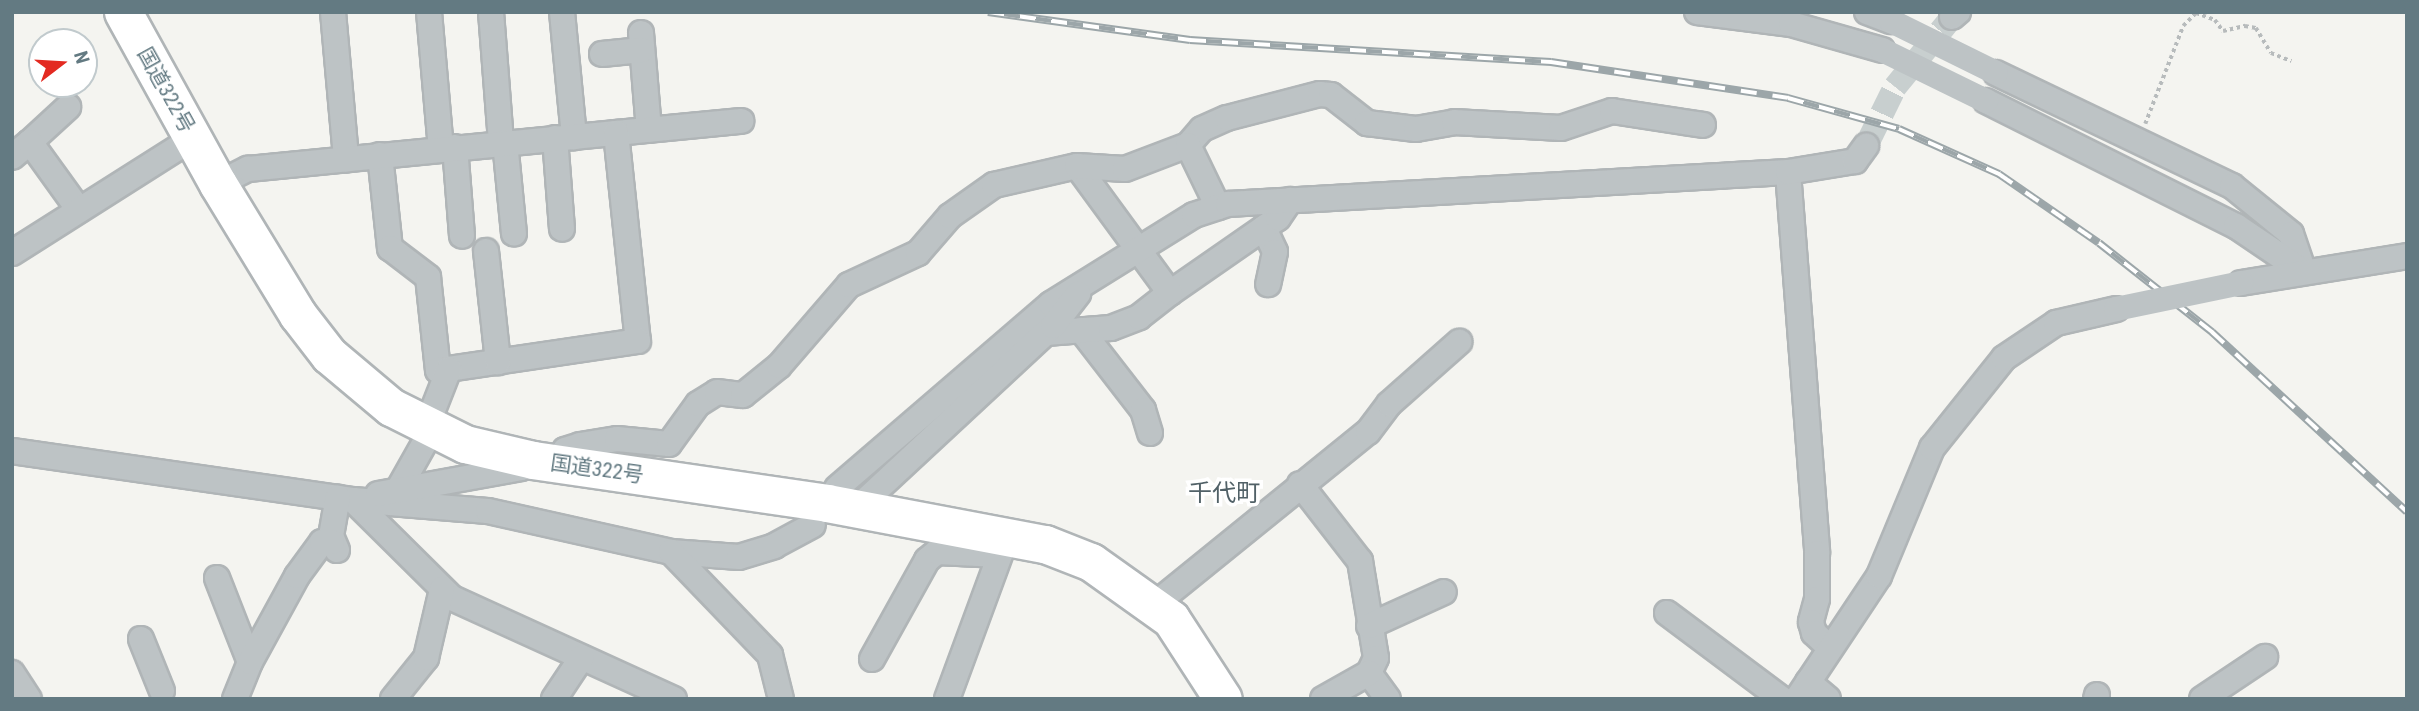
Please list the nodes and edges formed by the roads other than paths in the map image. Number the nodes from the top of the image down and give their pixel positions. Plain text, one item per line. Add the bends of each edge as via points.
1 (123, 12) edge
2 (333, 12) edge
3 (414, 12) edge
4 (429, 12) edge
5 (491, 12) edge
6 (562, 12) edge
7 (1697, 12) edge
8 (1867, 12) edge
9 (603, 54) dead end
10 (433, 55) junction
11 (2034, 92) junction
12 (68, 107) dead end
13 (2022, 119) junction
14 (741, 121) dead end
15 (1703, 125) dead end
16 (649, 130) junction
17 (616, 133) junction
18 (564, 137) junction
19 (193, 138) junction
20 (503, 142) junction
21 (1188, 145) junction
22 (1866, 146) tunnel mouth
23 (448, 148) junction
24 (21, 149) edge
25 (380, 155) junction
26 (346, 159) junction
27 (1077, 166) junction
28 (1788, 172) junction
29 (218, 184) junction
30 (1290, 200) junction
31 (1218, 207) junction
32 (79, 210) junction
33 (1264, 228) junction
34 (562, 229) dead end
35 (514, 234) dead end
36 (463, 236) dead end
37 (1137, 249) junction
38 (486, 251) dead end
39 (12, 253) edge
40 (2407, 256) edge
41 (2304, 272) junction
42 (1268, 284) dead end
43 (1082, 288) junction
44 (1170, 293) junction
45 (1082, 330) junction
46 (1046, 332) junction
47 (1459, 342) dead end
48 (498, 362) junction
49 (449, 369) junction
50 (430, 426) junction
51 (1150, 433) dead end
52 (14, 460) edge
53 (545, 461) junction
54 (1300, 484) junction
55 (398, 490) junction
56 (846, 498) junction
57 (346, 499) junction
58 (813, 525) dead end
59 (1002, 546) junction
60 (671, 552) junction
61 (217, 578) dead end
62 (442, 589) junction
63 (1444, 592) dead end
64 (1154, 605) junction
65 (1667, 612) dead end
66 (1369, 626) junction
67 (141, 639) dead end
68 (1829, 647) junction
69 (582, 657) junction
70 (2265, 657) dead end
71 (872, 659) dead end
72 (250, 662) junction
73 (12, 673) edge
74 (1369, 673) junction
75 (1802, 690) edge
76 (161, 696) edge
77 (665, 696) edge
78 (29, 699) edge
79 (234, 699) edge
80 (393, 699) edge
81 (554, 699) edge
82 (781, 699) edge
83 (947, 699) edge
84 (1223, 699) edge
85 (1233, 699) edge
86 (1240, 699) edge
87 (1322, 699) edge
88 (1388, 699) edge
89 (1782, 699) edge
90 (1828, 699) edge
91 (2202, 699) edge

1 - 19 highway, 国道322号
2 - 26 street
3 - 10 street via 418,55
4 - 10 street
5 - 20 street
6 - 18 street
7 - 13 street, bridge via 1791,24 1882,50
8 - 11 street, bridge
9 - 16 street via 642,41
10 - 23 street
11 - 13 street
11 - 41 street via 2232,186 2291,234
12 - 24 street
13 - 41 street via 2236,226
14 - 16 street
15 - 21 street via 1612,111 1561,128 1454,122 1416,129 1367,123 1331,95 1320,94 1227,118 1202,129
16 - 17 street
17 - 18 street
17 - 48 street via 638,341
18 - 20 street
18 - 34 street
19 - 29 highway, 国道322号
19 - 32 street
20 - 23 street
20 - 35 street
21 - 27 street via 1125,169
21 - 31 street
22 - 28 street via 1855,161
23 - 25 street
23 - 36 street
24 - 32 street
25 - 26 street
25 - 49 street via 390,248 428,277 438,370
26 - 29 street via 248,169
27 - 37 street
27 - 53 street via 994,185 950,216 919,253 849,285 779,366 743,395 717,392 698,404 669,444 604,441 565,450
28 - 30 street
28 - 68 street via 1817,553 1817,599 1811,622 1814,633
29 - 50 highway, 国道322号 via 298,315 329,355 391,407
30 - 31 street
30 - 33 street
31 - 37 street via 1194,215
32 - 39 street
33 - 42 street via 1275,252
33 - 44 street
37 - 43 street
37 - 44 street
38 - 48 street
40 - 41 street
41 - 68 street, bridge via 2056,323 2004,358 1932,448 1879,576
43 - 46 street
43 - 56 street via 1051,304
44 - 45 street via 1139,317 1111,328
45 - 46 street
45 - 51 street via 1143,410
46 - 56 street
47 - 54 street via 1389,404 1368,432
48 - 49 street
49 - 50 street
50 - 53 highway, 国道322号 via 465,443
50 - 55 street
52 - 57 street
53 - 55 street
53 - 56 highway, 国道322号
54 - 64 street
54 - 66 street via 1360,561
55 - 57 street
56 - 59 highway, 国道322号
57 - 60 street via 488,511
57 - 62 street
57 - 72 street via 335,546 321,542
58 - 60 street via 774,546 739,557
59 - 64 highway, 国道322号 via 1045,544 1091,562
59 - 71 street via 937,552 927,560
59 - 83 street
60 - 82 street via 770,655
61 - 72 street
62 - 69 street via 452,598
62 - 80 street via 426,658
63 - 66 street
64 - 84 highway, 国道322号 via 1171,619
65 - 89 street
66 - 74 street via 1376,658
67 - 76 street
68 - 75 street
69 - 77 street
69 - 81 street
70 - 91 street
72 - 79 street
73 - 78 street
74 - 87 street
74 - 88 street
75 - 90 street
85 - 86 street

